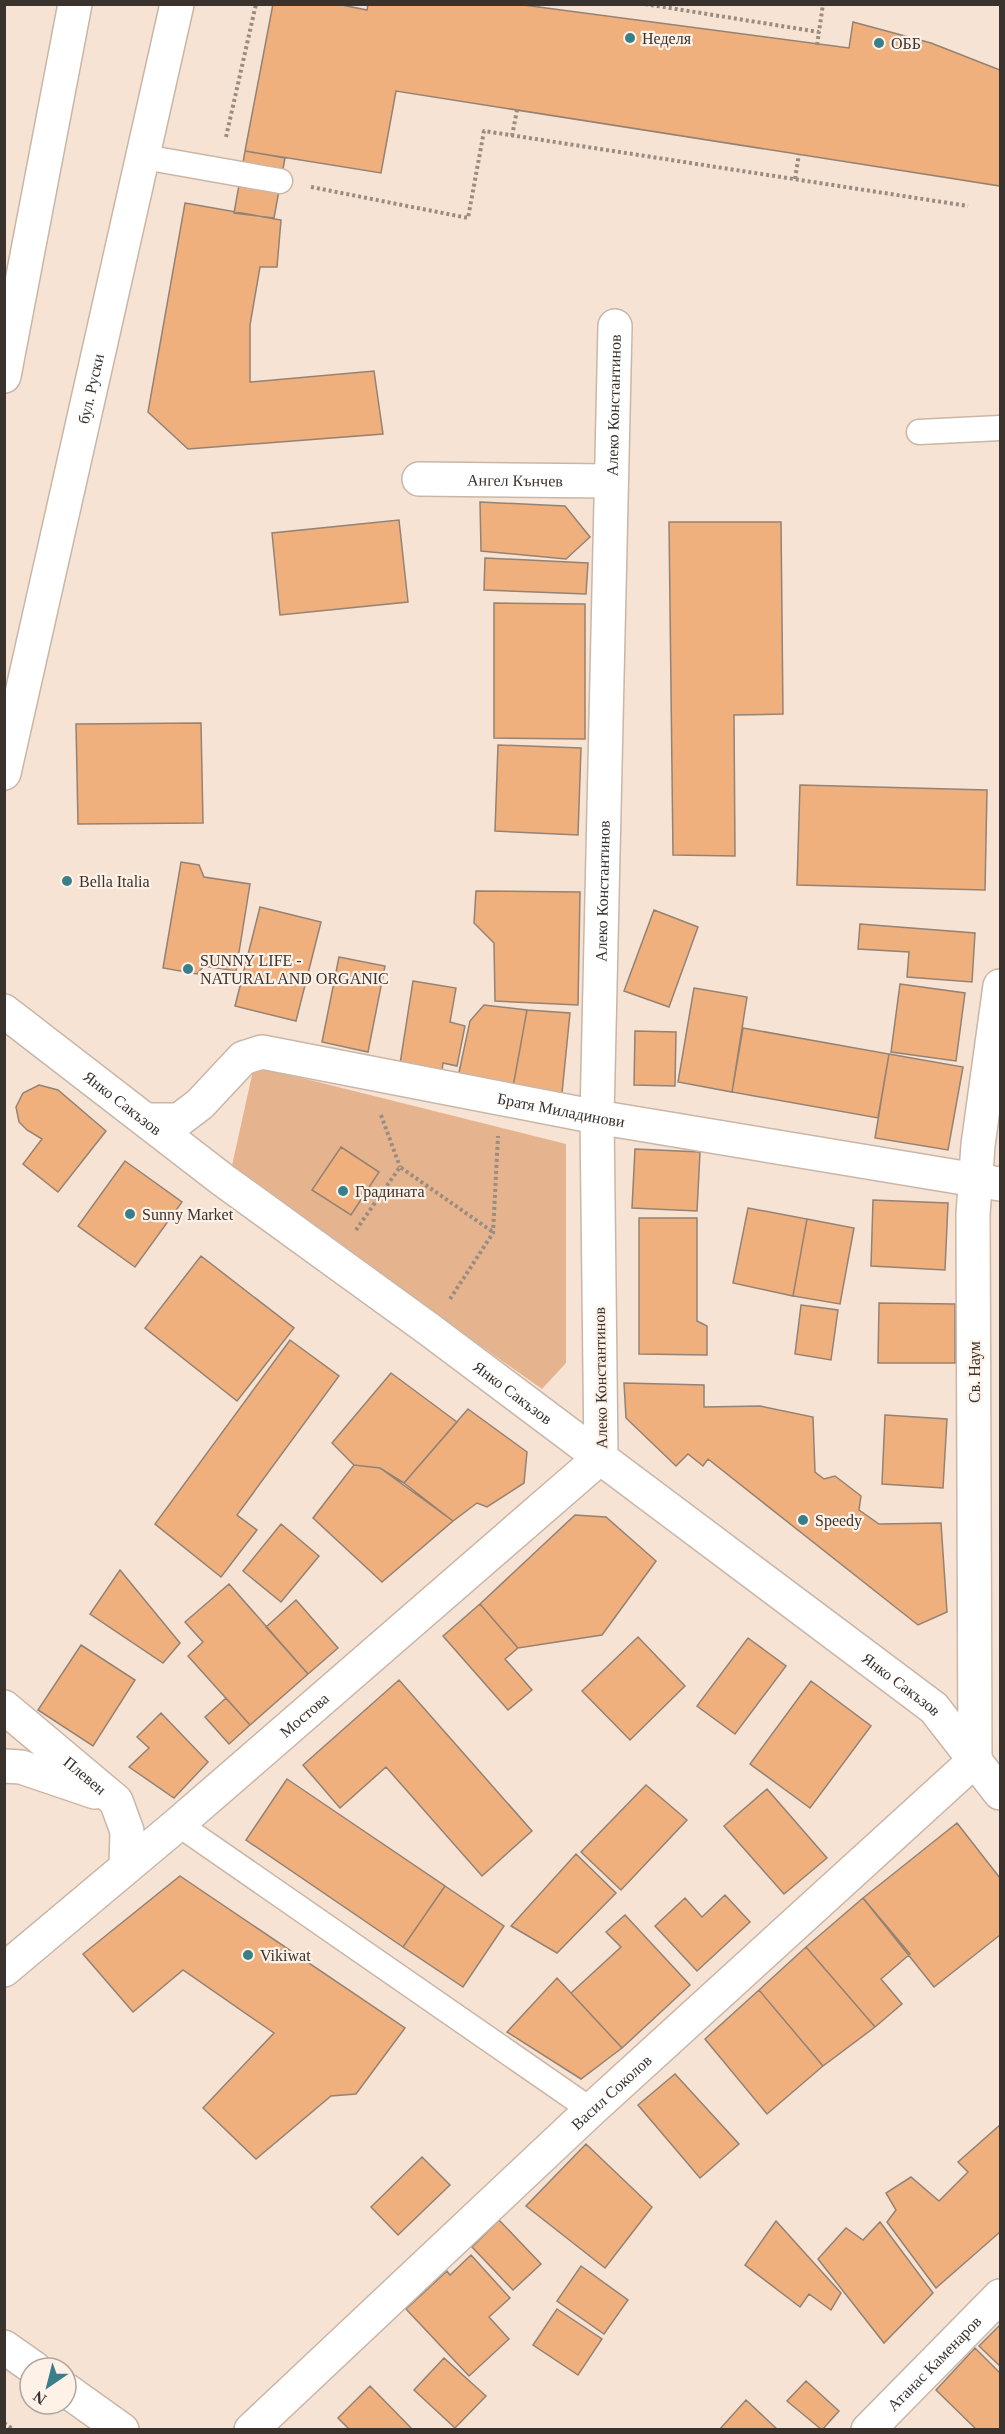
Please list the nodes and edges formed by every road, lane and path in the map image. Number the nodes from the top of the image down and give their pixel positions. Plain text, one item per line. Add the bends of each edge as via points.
1 (177, 4) edge
2 (256, 4) edge
3 (645, 4) edge
4 (823, 4) edge
5 (70, 5) edge
6 (819, 32) junction
7 (817, 45) dead end
8 (517, 110) dead end
9 (512, 136) junction
10 (799, 154) dead end
11 (144, 157) junction
12 (219, 170) junction
13 (795, 179) junction
14 (291, 183) joint
15 (968, 206) dead end
16 (615, 326) dead end
17 (4, 376) edge
18 (1000, 428) edge
19 (919, 432) dead end
20 (419, 479) dead end
21 (611, 481) junction
22 (4, 773) edge
23 (1000, 986) edge
24 (4, 1011) edge
25 (366, 1072) junction
26 (501, 1098) junction
27 (597, 1117) junction
28 (147, 1120) junction
29 (400, 1167) junction
30 (987, 1183) edge
31 (493, 1233) junction
32 (334, 1261) junction
33 (430, 1330) junction
34 (601, 1457) junction
35 (4, 1707) edge
36 (975, 1760) junction
37 (4, 1766) edge
38 (1000, 1793) edge
39 (116, 1801) junction
40 (178, 1824) junction
41 (126, 1865) junction
42 (4, 1970) edge
43 (591, 2110) junction
44 (1000, 2296) edge
45 (4, 2347) edge
46 (18, 2357) edge
47 (78, 2399) edge
48 (4, 2423) edge
49 (14, 2430) edge
50 (122, 2430) edge
51 (251, 2430) edge
52 (868, 2430) edge

1 - 11 street, бул. Руски
2 - 12 path
3 - 6 path
4 - 6 path
5 - 17 street
6 - 7 path
8 - 9 path
9 - 13 path
9 - 14 path via 484,131 468,218
10 - 13 path
11 - 12 lane
11 - 22 street, бул. Руски
12 - 14 lane
13 - 15 path
16 - 21 street, Алеко Константинов
18 - 19 lane
20 - 21 street, Ангел Кънчев
21 - 27 street, Алеко Константинов
23 - 30 street, Св. Наум
24 - 28 street, Янко Сакъзов
25 - 26 street, Братя Миладинови
25 - 28 street, Братя Миладинови via 262,1052 243,1058 200,1104 179,1120
25 - 29 path
26 - 27 street, Братя Миладинови
26 - 31 path
27 - 30 street, Братя Миладинови
27 - 34 street, Алеко Константинов
28 - 32 street, Янко Сакъзов
29 - 31 path
29 - 32 path
30 - 36 street, Св. Наум
31 - 33 path
32 - 33 street, Янко Сакъзов
33 - 34 street, Янко Сакъзов
34 - 36 street, Янко Сакъзов via 934,1708
34 - 40 street, Мостова
35 - 39 street, Плевен
36 - 38 street, Янко Сакъзов
36 - 43 street, Васил Соколов
37 - 39 street via 21,1767
39 - 41 street, Плевен via 127,1831
40 - 41 street, Мостова
40 - 43 lane
41 - 42 street, Мостова
43 - 51 street, Васил Соколов
44 - 52 street, Атанас Каменаров
45 - 46 street
47 - 50 street
48 - 49 path

